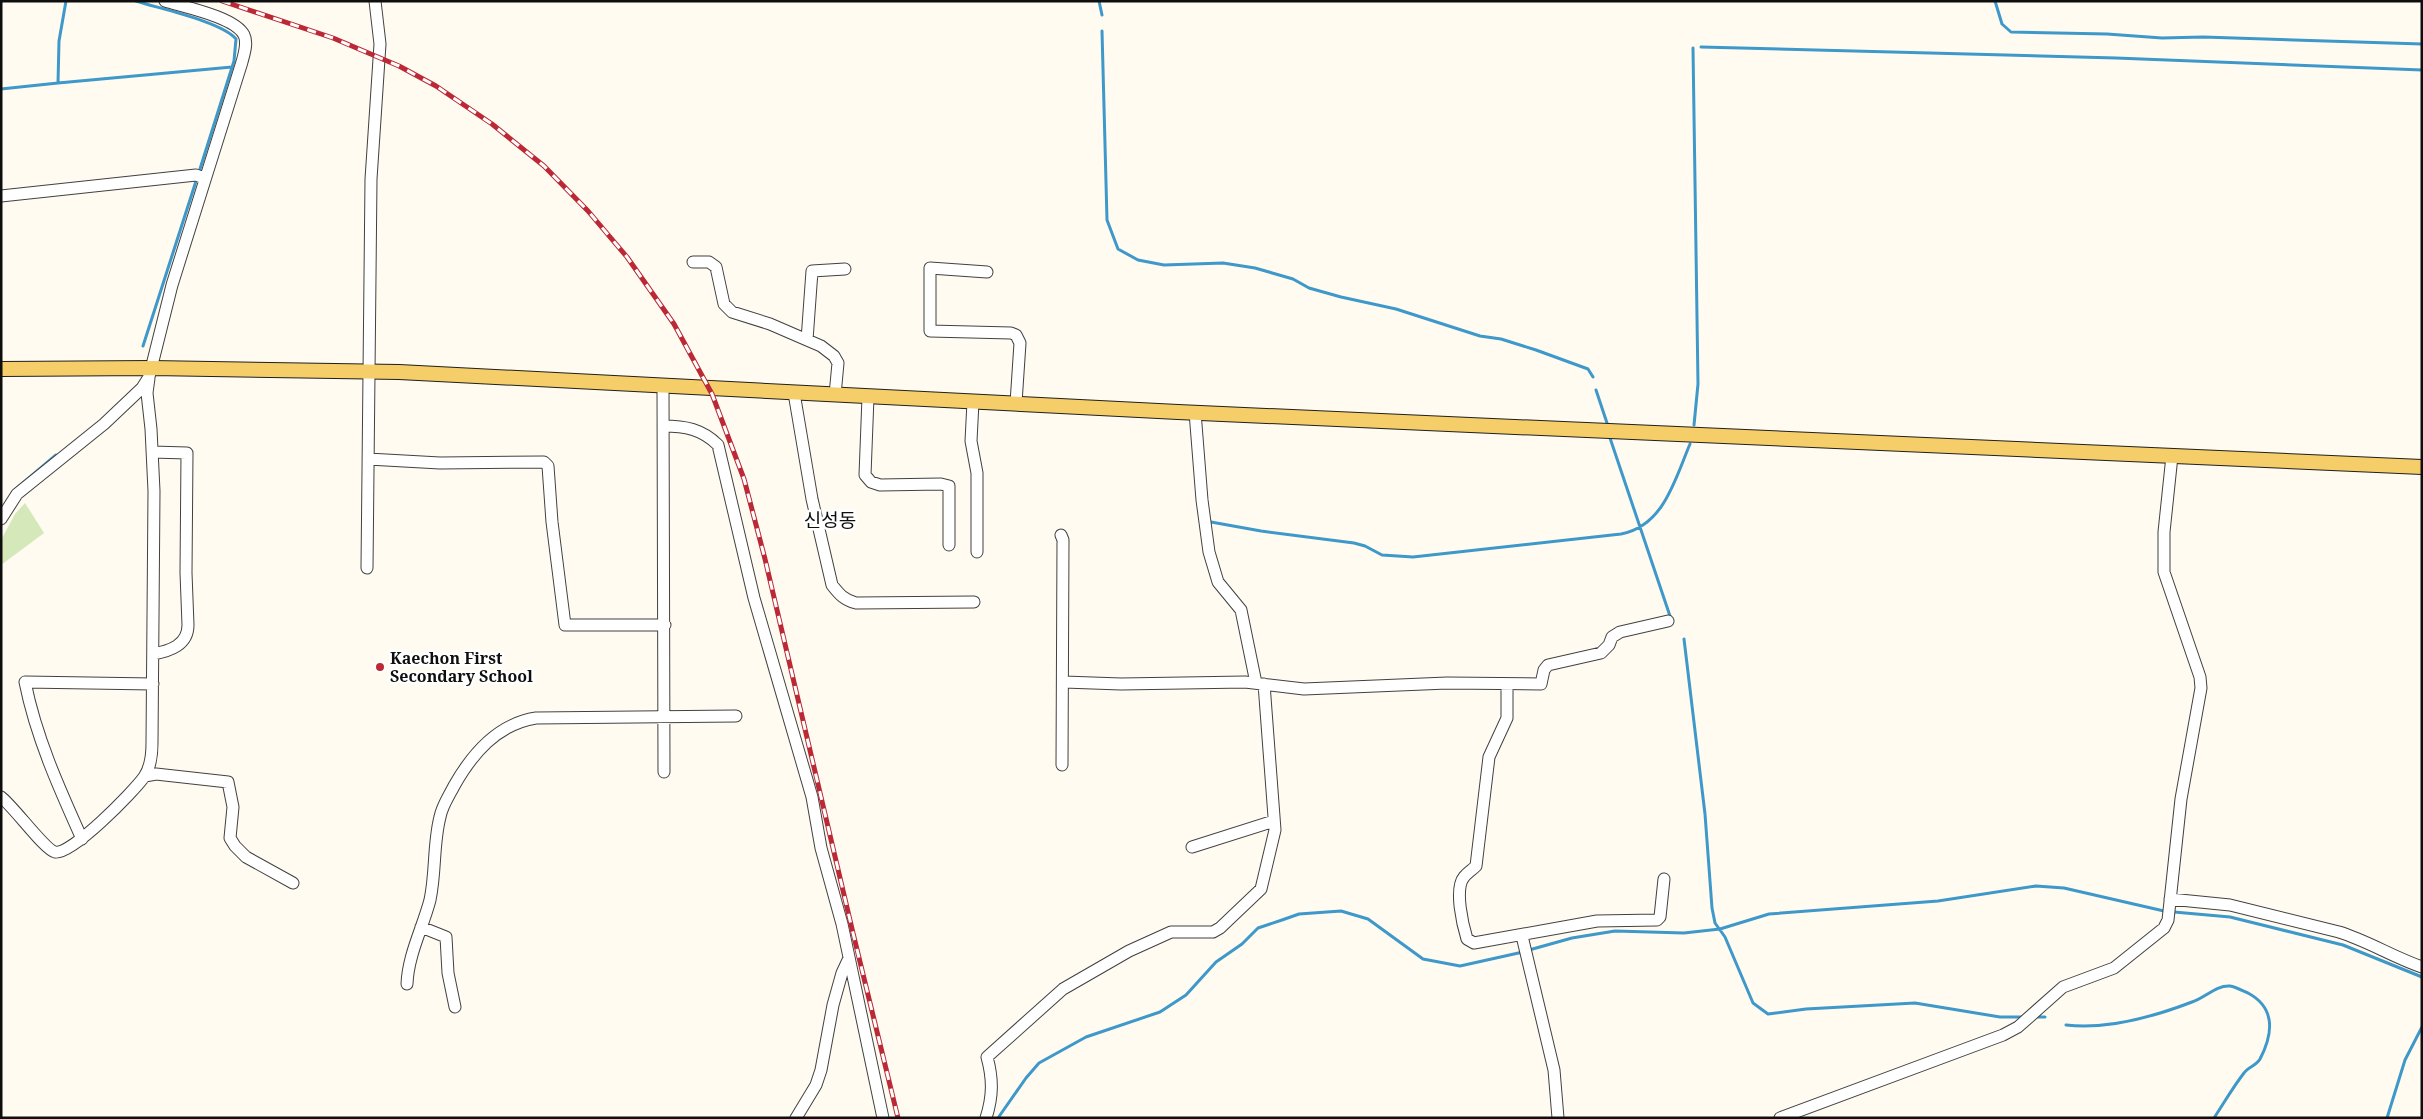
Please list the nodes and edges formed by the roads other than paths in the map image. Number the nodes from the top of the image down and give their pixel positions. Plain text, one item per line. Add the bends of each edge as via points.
1 (165, 1) edge
2 (375, 1) edge
3 (200, 176) junction
4 (1, 196) edge
5 (693, 262) dead end
6 (845, 269) dead end
7 (987, 272) dead end
8 (807, 340) junction
9 (1, 369) edge
10 (368, 371) junction
11 (150, 372) junction
12 (663, 387) junction
13 (794, 393) junction
14 (835, 395) junction
15 (868, 397) junction
16 (973, 402) junction
17 (1016, 403) junction
18 (1195, 412) junction
19 (663, 426) junction
20 (152, 452) junction
21 (2172, 456) junction
22 (368, 459) junction
23 (2422, 467) edge
24 (1, 519) edge
25 (1061, 535) dead end
26 (950, 545) dead end
27 (977, 552) dead end
28 (367, 568) dead end
29 (974, 602) dead end
30 (1668, 621) dead end
31 (665, 625) junction
32 (152, 654) junction
33 (1064, 682) junction
34 (1260, 683) junction
35 (153, 684) junction
36 (1507, 685) junction
37 (665, 716) junction
38 (736, 716) dead end
39 (1062, 765) dead end
40 (664, 772) dead end
41 (145, 776) junction
42 (1, 797) edge
43 (1274, 820) junction
44 (82, 839) junction
45 (1192, 847) dead end
46 (1664, 879) dead end
47 (293, 883) dead end
48 (2170, 898) junction
49 (421, 927) junction
50 (1522, 936) junction
51 (849, 958) junction
52 (2422, 967) edge
53 (407, 984) dead end
54 (455, 1008) dead end
55 (796, 1118) edge
56 (883, 1118) edge
57 (986, 1118) edge
58 (1558, 1118) edge
59 (1780, 1118) edge

1 - 3 street via 224,20 244,33 246,40 242,62
2 - 10 street via 380,44 371,179
3 - 4 street
3 - 11 street
5 - 8 street via 709,262 716,267 724,304 732,312
6 - 8 street via 812,271
7 - 17 street via 930,268 930,331 1016,335 1020,343
8 - 14 street via 821,346 838,363
9 - 11 main road
10 - 11 main road
10 - 12 main road
10 - 22 street
11 - 20 street via 146,393
11 - 24 street via 142,388 104,424 17,494
12 - 13 main road
12 - 19 street
13 - 14 main road
13 - 29 street via 812,499 832,585 842,598 856,603
14 - 15 main road
15 - 16 main road
15 - 26 street via 866,476 880,485 949,486
16 - 17 main road
16 - 27 street via 971,441 977,472
17 - 18 main road
18 - 21 main road
18 - 34 street via 1209,552 1218,582 1240,610
19 - 31 street
19 - 51 street via 700,431 718,445 754,598 812,797 821,848
20 - 32 street
20 - 32 street via 187,453 188,625 181,644
21 - 23 main road
21 - 48 street via 2164,532 2164,572 2201,688 2181,799
22 - 28 street
22 - 31 street via 544,462 548,466 565,625
25 - 33 street
30 - 36 street via 1620,632 1612,637 1601,653 1548,665 1541,684
31 - 37 street
32 - 35 street
33 - 34 street
33 - 39 street
34 - 36 street via 1304,688 1447,683
34 - 43 street
35 - 41 street via 152,755
35 - 44 street via 25,682 38,730
36 - 50 street via 1507,718 1488,757 1476,866 1463,878 1460,895 1469,942
37 - 38 street
37 - 40 street
37 - 49 street via 536,718 522,720 492,737 469,763 440,815 433,884
41 - 44 street
41 - 47 street via 156,774 228,782 233,807 230,838 235,846 246,857
42 - 44 street via 53,852 69,849
43 - 45 street
43 - 57 street via 1275,830 1260,888 1220,928 1213,932 1171,932 1129,951 1063,989 987,1057 992,1089
46 - 50 street via 1657,920 1597,921
48 - 52 street via 2230,905 2339,932
48 - 59 street via 2168,920 2156,936 2114,968 2063,987 2018,1027
49 - 53 street via 411,956
49 - 54 street via 446,937 448,973
50 - 58 street via 1554,1070
51 - 55 street via 833,1005 821,1070
51 - 56 street

